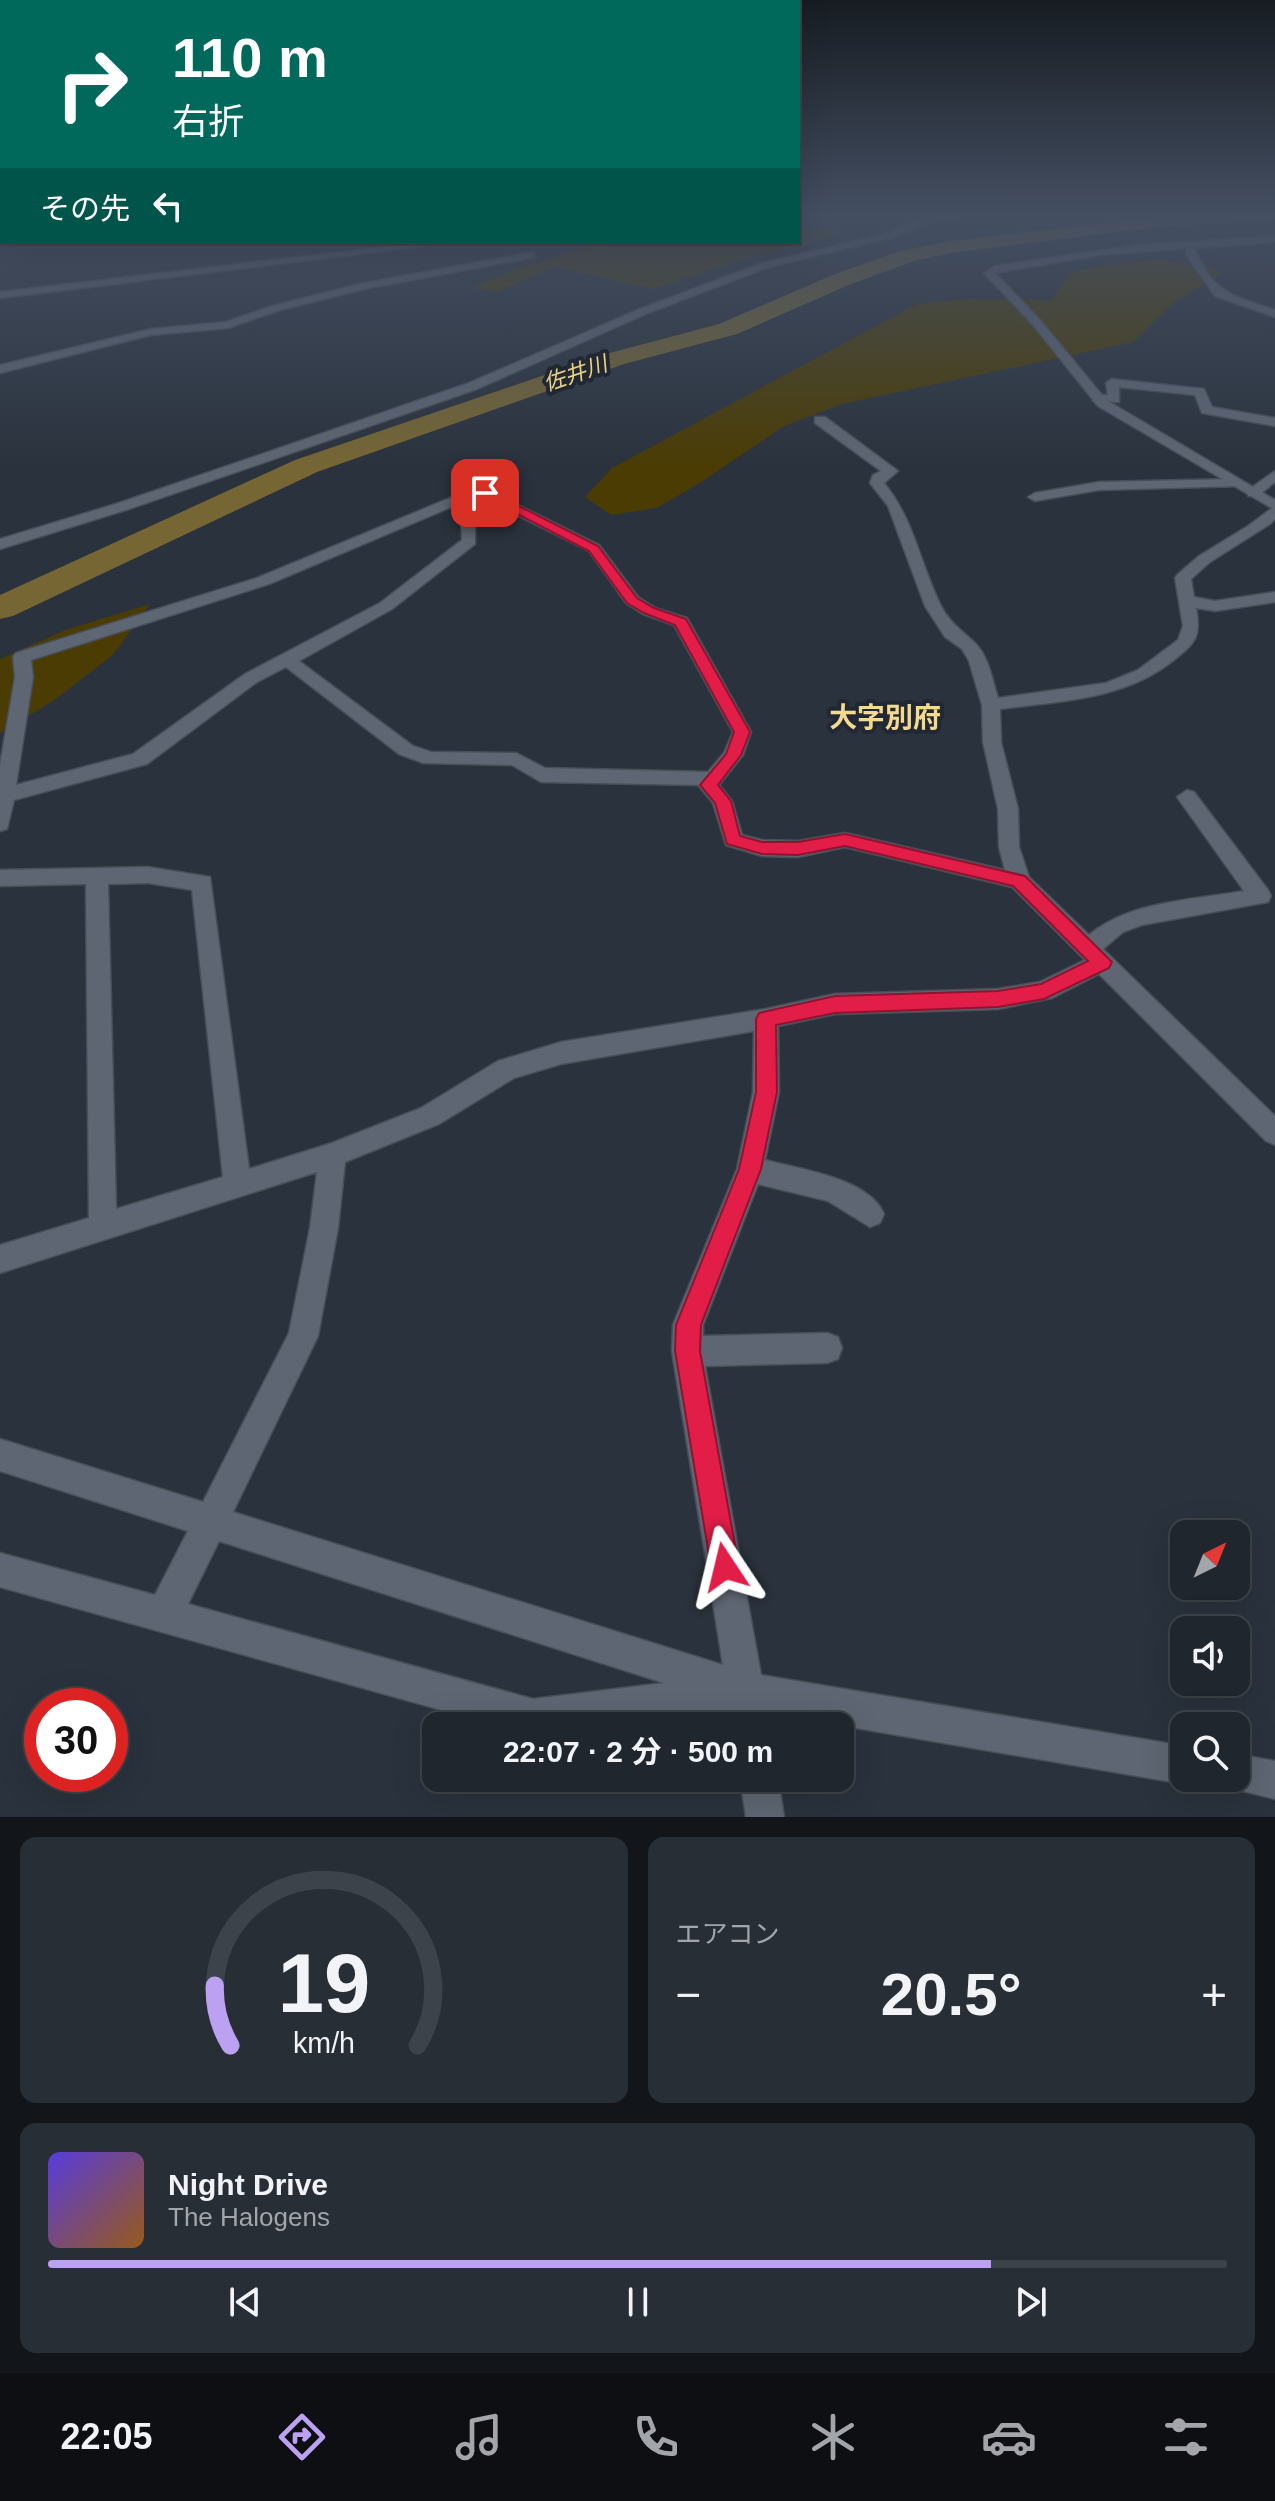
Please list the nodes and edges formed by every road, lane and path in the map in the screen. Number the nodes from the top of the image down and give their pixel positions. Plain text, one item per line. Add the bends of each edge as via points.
1 (319, 298) edge
2 (679, 298) edge
3 (1013, 298) edge
4 (1230, 298) edge
5 (1275, 314) edge
6 (0, 369) edge
7 (1097, 398) junction
8 (820, 420) dead end
9 (1275, 422) edge
10 (1275, 475) edge
11 (1236, 483) junction
12 (485, 493) junction
13 (1253, 493) junction
14 (1035, 497) dead end
15 (1275, 508) edge
16 (0, 544) edge
17 (1275, 597) edge
18 (1187, 601) junction
19 (287, 660) junction
20 (991, 705) junction
21 (714, 779) junction
22 (6, 795) junction
23 (1187, 797) dead end
24 (0, 824) edge
25 (97, 876) junction
26 (0, 878) edge
27 (1019, 881) junction
28 (1095, 956) junction
29 (766, 1019) junction
30 (1275, 1133) edge
31 (333, 1155) junction
32 (750, 1169) junction
33 (237, 1184) junction
34 (870, 1214) dead end
35 (103, 1227) junction
36 (0, 1259) edge
37 (827, 1348) dead end
38 (687, 1351) junction
39 (0, 1455) edge
40 (210, 1519) junction
41 (0, 1570) edge
42 (164, 1615) junction
43 (750, 1708) edge
44 (1170, 1763) edge
45 (1250, 1776) edge
46 (1275, 1780) edge
47 (761, 1792) edge
48 (765, 1817) edge

1 - 6 street via 228,325 151,332
2 - 16 street via 473,386
3 - 7 street
4 - 5 street
7 - 9 street via 1115,399 1112,383 1200,392 1207,410
7 - 11 street
8 - 20 street via 891,471 877,483 895,505 933,606 978,661
10 - 13 street
11 - 13 street
11 - 14 street via 1099,486
12 - 19 street via 468,516 470,541 386,606
12 - 21 street via 594,548 632,600 681,622 742,732 733,755
12 - 22 street via 479,490 263,581 22,657 24,677
13 - 15 street
15 - 18 street via 1262,526 1196,564 1183,578
17 - 18 street via 1215,606
18 - 20 street via 1191,626 1186,642 1144,674 1110,688
19 - 21 street via 406,750 430,758 516,759 541,775
19 - 22 street via 251,678 140,759
20 - 27 street via 992,742
21 - 27 street via 708,785 722,801 733,840 798,849 845,840
22 - 24 street
23 - 28 street via 1260,896 1115,926
25 - 26 street
25 - 33 street via 148,875 202,883
25 - 35 street
27 - 28 street
28 - 29 street via 1044,991 1013,997 835,1004
28 - 30 street
29 - 31 street via 561,1053 507,1069 430,1116
29 - 32 street via 766,1092
31 - 33 street
31 - 40 street via 303,1336
32 - 34 street via 834,1190
32 - 38 street via 688,1325
33 - 35 street
35 - 36 street
37 - 38 street
38 - 43 street
39 - 40 street
40 - 42 street
40 - 43 street
41 - 42 street
42 - 43 street via 533,1717
43 - 44 street
45 - 46 street
47 - 48 street

